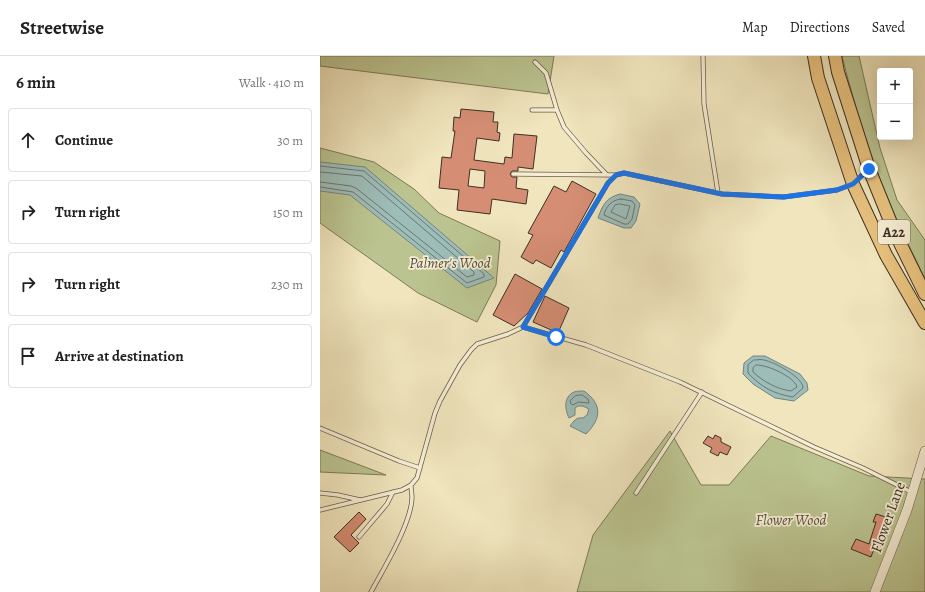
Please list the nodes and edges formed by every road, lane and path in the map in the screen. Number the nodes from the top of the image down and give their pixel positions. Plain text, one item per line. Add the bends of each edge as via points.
1 (703, 56) edge
2 (814, 56) edge
3 (835, 56) edge
4 (535, 62) dead end
5 (532, 110) dead end
6 (557, 110) junction
7 (869, 169) junction
8 (513, 174) dead end
9 (607, 175) junction
10 (616, 175) junction
11 (853, 184) junction
12 (718, 193) junction
13 (925, 294) edge
14 (925, 323) edge
15 (523, 327) junction
16 (702, 392) junction
17 (320, 428) edge
18 (925, 451) edge
19 (420, 468) junction
20 (411, 485) junction
21 (392, 492) junction
22 (912, 492) junction
23 (320, 493) edge
24 (636, 493) dead end
25 (361, 500) junction
26 (320, 510) edge
27 (359, 537) dead end
28 (371, 592) edge
29 (875, 592) edge

1 - 12 lane via 704,104
2 - 11 highway, A22 via 818,78
3 - 7 highway, A22
4 - 6 lane via 546,73
5 - 6 lane
6 - 9 lane via 564,127
7 - 11 lane
7 - 13 highway, A22 via 895,233
8 - 9 lane
9 - 10 lane
10 - 12 lane via 624,173
10 - 15 lane via 608,183
11 - 12 lane via 837,190 784,197
11 - 14 highway, A22 via 886,255
15 - 16 lane via 586,345
15 - 19 lane via 477,344 460,365 435,413
16 - 22 lane
16 - 24 lane
17 - 19 lane
18 - 22 street, Flower Lane
19 - 20 lane via 417,478
20 - 21 lane
20 - 28 lane via 410,513 393,552
21 - 25 lane
21 - 27 lane via 387,504
22 - 29 street, Flower Lane
23 - 25 lane
25 - 26 lane

